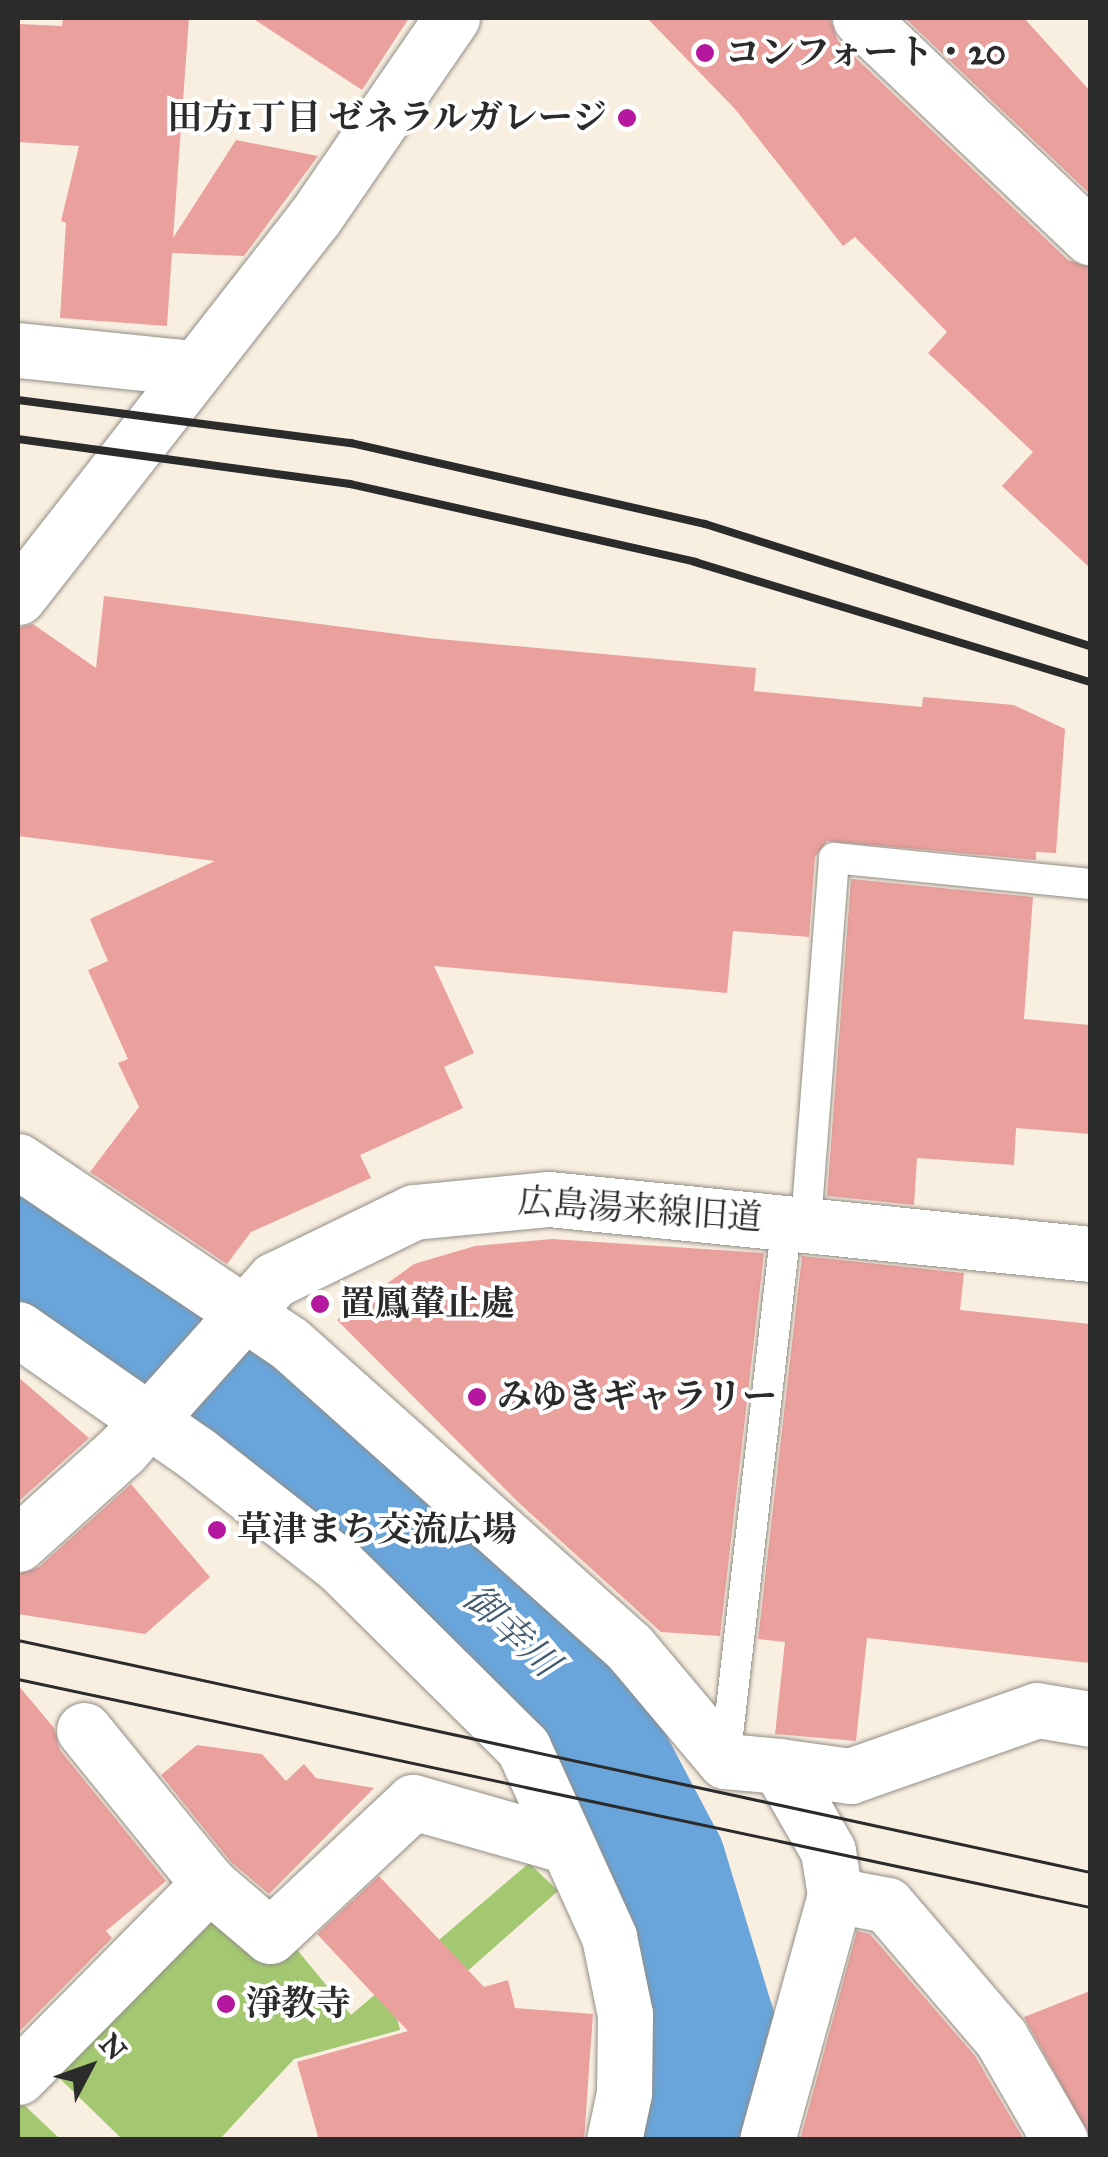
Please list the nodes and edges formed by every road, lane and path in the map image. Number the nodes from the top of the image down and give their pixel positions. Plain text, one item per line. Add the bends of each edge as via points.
1 (452, 18) edge
2 (860, 18) edge
3 (1090, 237) edge
4 (18, 350) edge
5 (192, 368) junction
6 (18, 597) edge
7 (1090, 884) edge
8 (18, 1161) edge
9 (797, 1222) junction
10 (1090, 1254) edge
11 (238, 1321) junction
12 (18, 1330) edge
13 (159, 1409) junction
14 (18, 1544) edge
15 (1090, 1719) edge
16 (84, 1730) dead end
17 (725, 1762) junction
18 (779, 1766) junction
19 (567, 1846) junction
20 (209, 1884) junction
21 (835, 1895) junction
22 (19, 2073) edge
23 (614, 2140) edge
24 (766, 2140) edge
25 (1060, 2140) edge

1 - 5 street via 315,217
2 - 3 street
4 - 5 street
5 - 6 street
7 - 9 lane via 834,858
8 - 11 street
9 - 10 street, 広島湯来線旧道
9 - 11 street, 広島湯来線旧道 via 550,1199 446,1206 370,1228 286,1273
9 - 17 lane
11 - 13 street, 広島湯来線旧道
11 - 17 street via 289,1343 629,1647
12 - 13 street
13 - 14 street, 広島湯来線旧道
13 - 19 street via 338,1565 523,1747
15 - 18 street via 1036,1710 850,1776
16 - 20 street
17 - 18 street
18 - 21 street via 828,1851
19 - 20 street via 413,1802 270,1936
19 - 23 street via 609,1937 625,2014 624,2092
20 - 22 street
21 - 24 street
21 - 25 street via 887,1905 1001,2038

